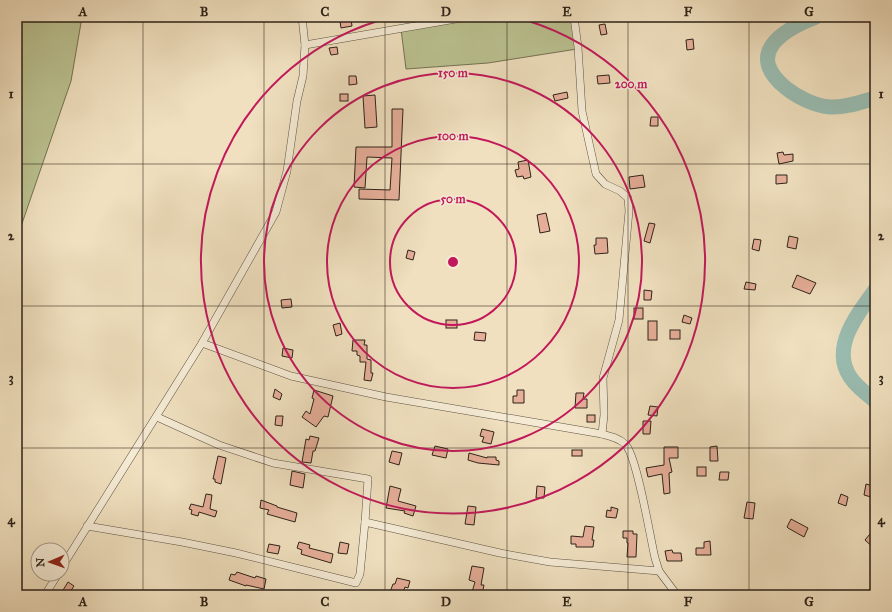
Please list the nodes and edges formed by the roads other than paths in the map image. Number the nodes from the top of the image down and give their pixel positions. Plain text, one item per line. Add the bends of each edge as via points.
1 (302, 17) edge
2 (468, 17) edge
3 (574, 17) edge
4 (305, 45) junction
5 (202, 343) junction
6 (157, 417) junction
7 (602, 434) junction
8 (365, 522) junction
9 (87, 526) junction
10 (70, 554) edge
11 (659, 572) junction
12 (53, 582) edge
13 (44, 595) edge
14 (677, 595) edge

1 - 4 street
2 - 4 street
3 - 7 street via 582,111 596,174 628,198 629,211 619,320 603,378
4 - 5 street via 303,76 287,171 276,212
5 - 6 street
5 - 7 street via 298,378 386,397
6 - 8 street via 219,444 273,463 368,479
6 - 9 street
7 - 11 street via 618,439 626,445 634,461
8 - 9 street via 360,574 356,583 236,553
8 - 11 street via 550,562
9 - 10 street
11 - 14 street
12 - 13 street

